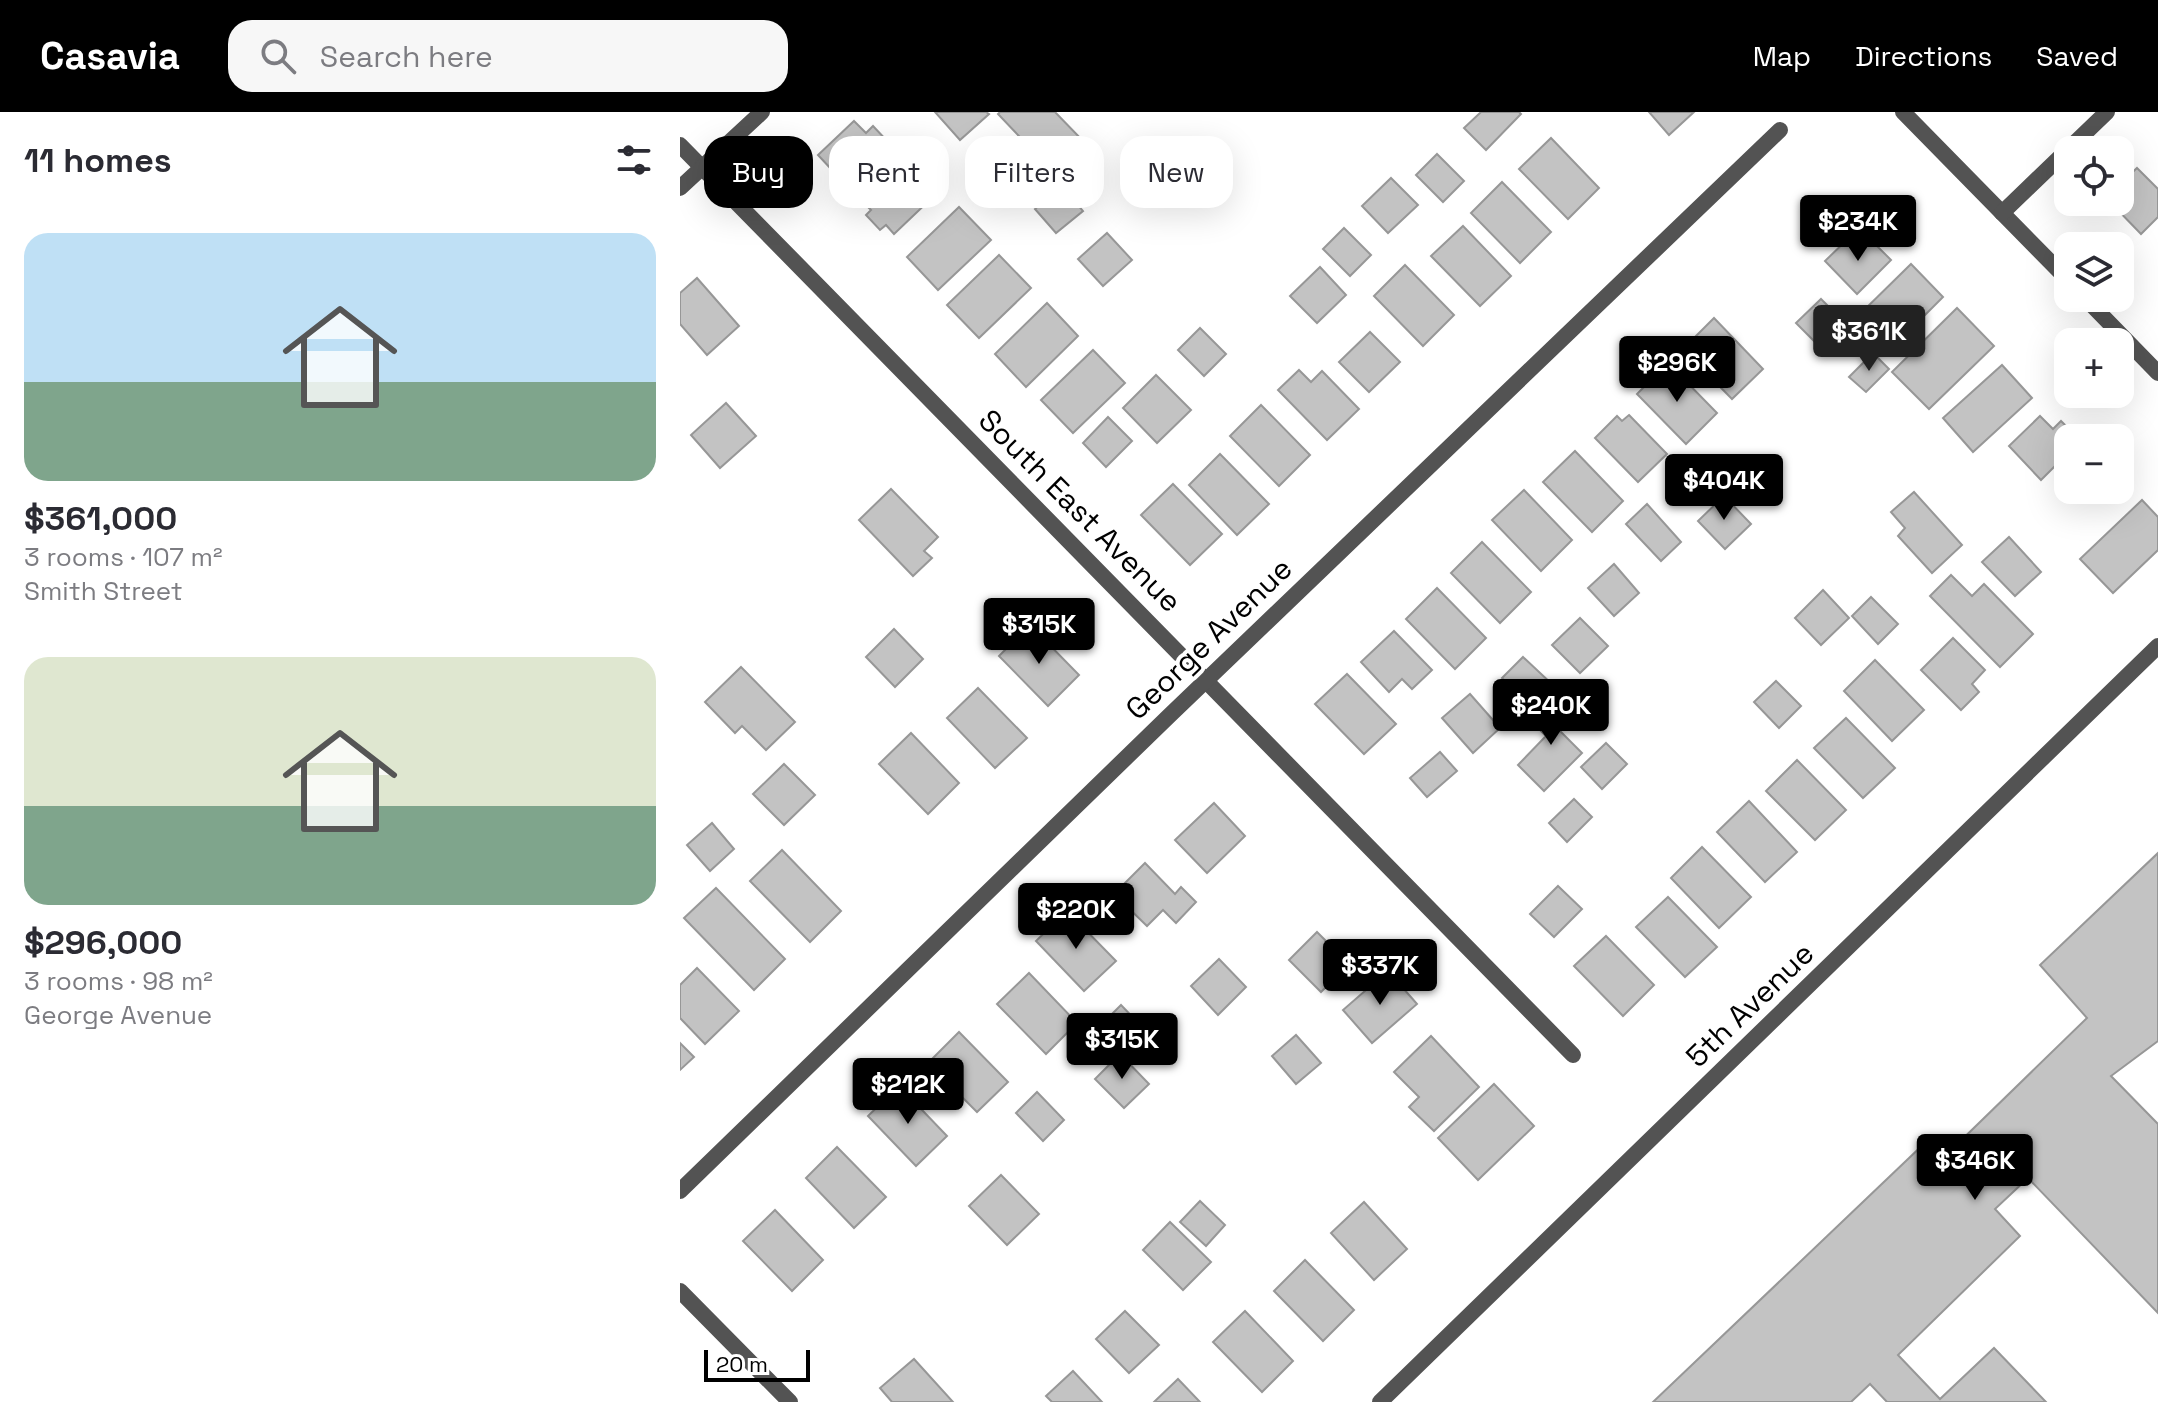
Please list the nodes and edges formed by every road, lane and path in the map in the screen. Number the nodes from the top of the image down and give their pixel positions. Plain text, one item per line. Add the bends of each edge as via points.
1 (762, 112) edge
2 (1903, 112) edge
3 (2107, 112) edge
4 (1780, 130) dead end
5 (680, 145) edge
6 (702, 167) junction
7 (680, 188) edge
8 (2002, 213) junction
9 (2054, 266) edge
10 (2099, 312) edge
11 (2158, 373) edge
12 (2158, 646) edge
13 (1207, 680) junction
14 (1573, 1055) dead end
15 (680, 1191) edge
16 (680, 1291) edge
17 (790, 1402) edge
18 (1380, 1402) edge

1 - 6 street
2 - 8 street
3 - 8 street
4 - 13 street, George Avenue
5 - 6 street, South East Avenue
6 - 7 street
6 - 13 street, South East Avenue
8 - 9 street
10 - 11 street
12 - 18 street, 5th Avenue
13 - 14 street, South East Avenue
13 - 15 street, George Avenue
16 - 17 street

